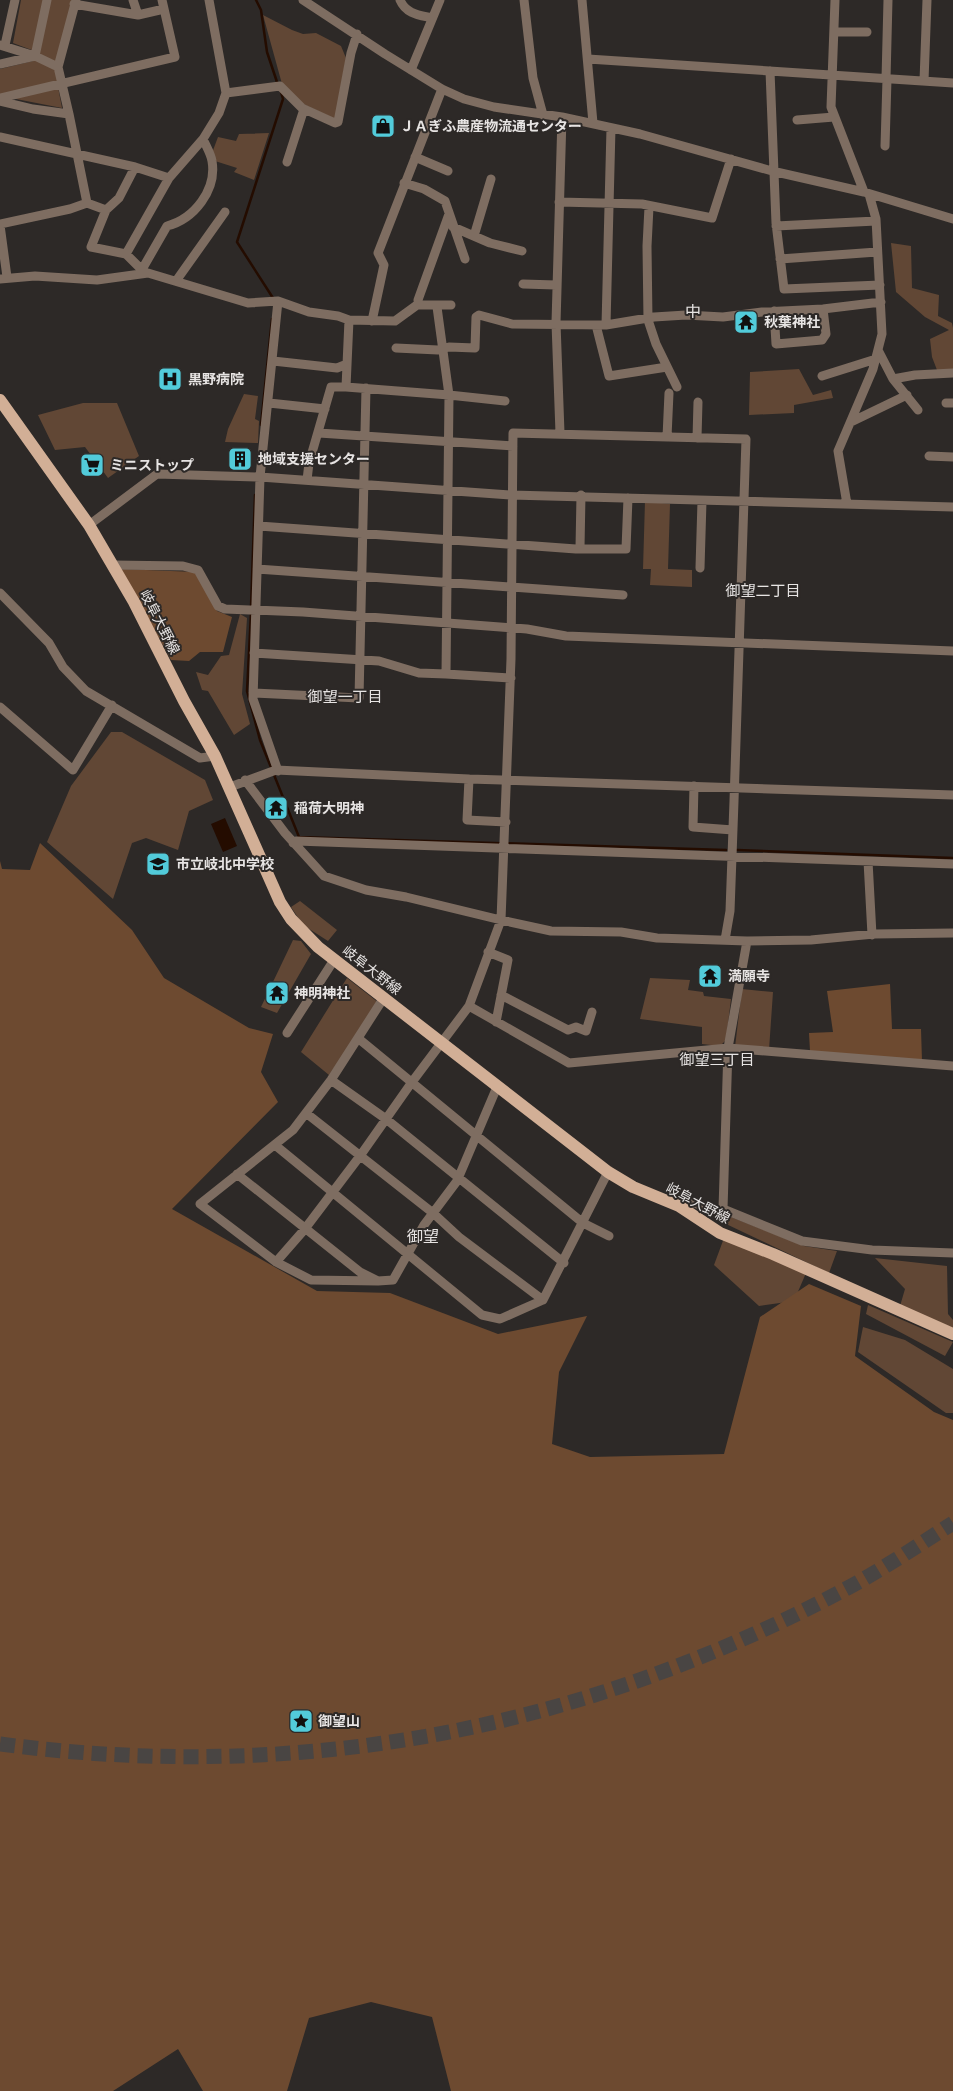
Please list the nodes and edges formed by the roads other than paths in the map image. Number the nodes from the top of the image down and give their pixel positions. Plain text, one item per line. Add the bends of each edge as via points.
1 (15, 0) edge
2 (48, 0) edge
3 (134, 0) edge
4 (208, 0) edge
5 (400, 0) edge
6 (440, 0) edge
7 (524, 0) edge
8 (582, 0) edge
9 (836, 0) edge
10 (888, 0) edge
11 (926, 0) edge
12 (309, 1) edge
13 (75, 2) edge
14 (163, 4) edge
15 (138, 15) junction
16 (432, 18) junction
17 (834, 32) junction
18 (867, 32) dead end
19 (357, 34) junction
20 (2, 45) edge
21 (35, 56) junction
22 (588, 59) junction
23 (0, 64) edge
24 (58, 67) junction
25 (411, 70) junction
26 (770, 71) junction
27 (833, 75) junction
28 (886, 79) junction
29 (924, 81) junction
30 (953, 82) edge
31 (61, 84) junction
32 (442, 89) junction
33 (226, 93) junction
34 (0, 100) edge
35 (304, 109) junction
36 (69, 114) junction
37 (543, 114) junction
38 (562, 117) junction
39 (834, 117) junction
40 (797, 120) dead end
41 (593, 123) junction
42 (611, 128) junction
43 (0, 136) edge
44 (203, 139) junction
45 (885, 146) dead end
46 (77, 154) junction
47 (415, 156) junction
48 (731, 159) junction
49 (287, 162) dead end
50 (135, 166) junction
51 (772, 170) junction
52 (448, 171) dead end
53 (169, 178) junction
54 (491, 178) dead end
55 (404, 183) junction
56 (866, 193) junction
57 (559, 202) junction
58 (87, 203) junction
59 (609, 203) junction
60 (650, 207) junction
61 (106, 210) junction
62 (225, 212) dead end
63 (449, 214) junction
64 (953, 219) edge
65 (876, 221) junction
66 (0, 224) edge
67 (776, 226) junction
68 (453, 227) junction
69 (474, 236) junction
70 (522, 251) dead end
71 (877, 252) junction
72 (126, 254) junction
73 (464, 259) dead end
74 (780, 259) junction
75 (141, 271) junction
76 (4, 278) edge
77 (176, 281) junction
78 (523, 284) dead end
79 (556, 285) junction
80 (880, 285) junction
81 (278, 301) junction
82 (881, 302) junction
83 (420, 305) junction
84 (452, 305) dead end
85 (438, 307) junction
86 (823, 309) junction
87 (774, 311) junction
88 (350, 320) junction
89 (648, 320) junction
90 (372, 321) junction
91 (556, 323) junction
92 (596, 325) junction
93 (606, 325) junction
94 (396, 348) dead end
95 (443, 348) junction
96 (877, 355) junction
97 (273, 361) junction
98 (347, 364) junction
99 (667, 367) junction
100 (953, 373) edge
101 (822, 376) dead end
102 (893, 379) junction
103 (346, 387) junction
104 (677, 387) dead end
105 (366, 388) junction
106 (669, 393) dead end
107 (907, 395) junction
108 (449, 396) junction
109 (0, 400) edge
110 (506, 401) dead end
111 (269, 402) junction
112 (698, 402) dead end
113 (325, 409) junction
114 (918, 410) dead end
115 (851, 422) junction
116 (319, 433) junction
117 (560, 434) junction
118 (365, 436) junction
119 (667, 437) junction
120 (697, 438) junction
121 (448, 442) junction
122 (513, 446) junction
123 (929, 456) dead end
124 (953, 457) edge
125 (260, 477) junction
126 (307, 480) junction
127 (365, 484) junction
128 (448, 490) junction
129 (511, 495) junction
130 (581, 495) junction
131 (628, 498) junction
132 (702, 501) junction
133 (744, 502) junction
134 (847, 504) junction
135 (953, 507) edge
136 (89, 525) junction
137 (259, 526) junction
138 (363, 534) junction
139 (447, 539) junction
140 (511, 544) junction
141 (580, 548) junction
142 (113, 565) junction
143 (700, 568) dead end
144 (258, 569) junction
145 (363, 577) junction
146 (447, 582) junction
147 (512, 587) junction
148 (0, 593) edge
149 (623, 595) dead end
150 (256, 611) junction
151 (362, 617) junction
152 (446, 624) junction
153 (512, 629) junction
154 (739, 645) junction
155 (953, 651) edge
156 (254, 653) junction
157 (361, 660) junction
158 (446, 674) junction
159 (511, 678) junction
160 (253, 693) junction
161 (112, 705) junction
162 (0, 707) edge
163 (215, 756) junction
164 (278, 771) junction
165 (469, 779) junction
166 (508, 779) junction
167 (245, 780) junction
168 (694, 786) junction
169 (230, 787) junction
170 (734, 788) junction
171 (953, 795) edge
172 (506, 822) junction
173 (733, 830) junction
174 (293, 844) junction
175 (505, 848) junction
176 (732, 856) junction
177 (868, 861) junction
178 (953, 864) edge
179 (501, 920) junction
180 (953, 933) edge
181 (872, 934) junction
182 (725, 940) junction
183 (747, 941) junction
184 (488, 952) junction
185 (334, 960) junction
186 (501, 996) junction
187 (384, 1000) junction
188 (469, 1006) junction
189 (592, 1012) dead end
190 (496, 1022) junction
191 (287, 1033) dead end
192 (359, 1039) junction
193 (441, 1043) junction
194 (728, 1048) junction
195 (953, 1066) edge
196 (331, 1080) junction
197 (412, 1082) junction
198 (497, 1087) junction
199 (306, 1113) junction
200 (386, 1119) junction
201 (475, 1135) junction
202 (275, 1145) junction
203 (360, 1156) junction
204 (608, 1172) junction
205 (237, 1174) junction
206 (459, 1178) junction
207 (332, 1194) junction
208 (679, 1206) junction
209 (722, 1209) junction
210 (433, 1213) junction
211 (583, 1223) junction
212 (304, 1230) junction
213 (609, 1236) dead end
214 (953, 1253) edge
215 (407, 1254) junction
216 (276, 1262) junction
217 (564, 1263) junction
218 (378, 1281) junction
219 (543, 1300) junction
220 (953, 1334) edge

1 - 20 street
2 - 21 street
3 - 15 street
4 - 33 street
5 - 16 street via 403,8 411,13
6 - 16 street
7 - 37 street via 533,78
8 - 22 street
9 - 17 street
10 - 28 street
11 - 29 street
12 - 19 street via 317,11
13 - 15 street
13 - 24 street
14 - 15 street
14 - 31 street via 175,57
16 - 25 street
17 - 18 street
17 - 27 street
19 - 25 street
19 - 35 street via 338,122
20 - 21 street
21 - 23 street
21 - 24 street
22 - 26 street
22 - 41 street
24 - 31 street
25 - 32 street
26 - 27 street
26 - 51 street
27 - 28 street
27 - 39 street via 831,107
28 - 29 street
28 - 45 street
29 - 30 street
31 - 34 street
31 - 36 street
32 - 37 street via 494,107
32 - 47 street
33 - 35 street via 280,86
33 - 44 street via 219,113
34 - 36 street
35 - 49 street
36 - 46 street
37 - 38 street
38 - 41 street
38 - 57 street
39 - 40 street
39 - 56 street
41 - 42 street
42 - 48 street
42 - 59 street
43 - 46 street
44 - 53 street
44 - 75 street via 212,160 212,185 199,205 180,223 167,226
46 - 50 street
46 - 58 street
47 - 52 street
47 - 55 street
48 - 51 street
48 - 60 street via 712,218
50 - 53 street
50 - 61 street via 119,198
51 - 56 street
51 - 67 street
53 - 72 street
54 - 69 street
55 - 63 street via 424,189 445,201
55 - 90 street via 378,253 384,265
56 - 64 street
56 - 65 street
57 - 59 street
57 - 79 street
58 - 61 street
58 - 66 street
59 - 60 street
59 - 93 street
60 - 89 street
61 - 72 street via 91,247
62 - 77 street
63 - 68 street
63 - 83 street via 418,300
65 - 67 street
65 - 71 street
66 - 76 street
67 - 74 street
68 - 69 street
68 - 73 street
69 - 70 street
71 - 74 street
71 - 80 street
72 - 75 street
74 - 80 street via 784,289
75 - 76 street via 97,280 35,276
75 - 77 street
77 - 81 street via 248,303
78 - 79 street
79 - 91 street
80 - 82 street
81 - 88 street via 309,312
81 - 97 street
82 - 86 street
82 - 96 street via 882,334
83 - 85 street
83 - 90 street via 395,321
84 - 85 street
85 - 95 street
86 - 87 street
86 - 87 street via 826,334 822,340 776,344
87 - 89 street via 723,317 654,317
88 - 90 street
88 - 98 street
89 - 93 street
89 - 99 street
91 - 92 street
91 - 95 street via 512,324 480,315 476,317 475,348
91 - 117 street
92 - 93 street
92 - 99 street via 609,376
94 - 95 street
95 - 108 street
96 - 101 street
96 - 102 street
96 - 115 street
97 - 98 street via 337,368
97 - 111 street
98 - 103 street
99 - 104 street
100 - 102 street
102 - 107 street
103 - 105 street
103 - 113 street via 331,387
105 - 108 street
105 - 118 street
106 - 119 street
107 - 114 street
107 - 115 street
108 - 110 street
108 - 121 street
109 - 136 main road, 岐阜大野線
111 - 113 street
111 - 125 street
112 - 120 street
113 - 116 street
115 - 134 street via 838,451
116 - 118 street
116 - 126 street
117 - 119 street
117 - 122 street via 513,433
118 - 121 street
118 - 127 street
119 - 120 street
120 - 133 street via 746,439
121 - 122 street
121 - 128 street
122 - 129 street
123 - 124 street
125 - 126 street
125 - 136 street via 157,474
125 - 137 street
126 - 127 street
127 - 128 street
127 - 138 street
128 - 129 street
128 - 139 street
129 - 130 street
129 - 140 street
130 - 131 street
130 - 141 street
131 - 132 street
131 - 141 street via 626,549
132 - 133 street
132 - 143 street
133 - 134 street
133 - 154 street
134 - 135 street
136 - 142 main road, 岐阜大野線
137 - 138 street
137 - 144 street
138 - 139 street
138 - 145 street
139 - 140 street
139 - 146 street
140 - 141 street
140 - 147 street
142 - 150 street via 183,566 198,570 218,606
142 - 163 main road, 岐阜大野線
144 - 145 street
144 - 150 street
145 - 146 street
145 - 151 street
146 - 147 street
146 - 152 street
147 - 149 street
147 - 153 street
148 - 161 street via 49,643 63,667 86,692
150 - 151 street
150 - 156 street
151 - 152 street
151 - 157 street
152 - 153 street
152 - 158 street
153 - 154 street via 566,636
153 - 159 street
154 - 155 street
154 - 170 street
156 - 157 street
156 - 160 street
157 - 158 street via 380,661 419,673
157 - 160 street via 359,698
158 - 159 street
159 - 166 street
160 - 164 street
161 - 162 street via 73,770
161 - 163 street via 200,758
163 - 169 main road, 岐阜大野線
164 - 165 street
164 - 167 street
165 - 166 street
165 - 172 street via 467,820
166 - 168 street
166 - 172 street
167 - 169 street
167 - 174 street
168 - 170 street
168 - 173 street via 693,827
169 - 185 main road, 岐阜大野線 via 284,909 297,926
170 - 171 street
170 - 173 street
172 - 175 street
173 - 176 street
174 - 175 street via 296,841
174 - 179 street via 324,876 340,883
175 - 176 street
175 - 179 street
176 - 177 street
176 - 182 street via 730,911
177 - 178 street
177 - 181 street
179 - 182 street via 551,931 621,932 657,938
179 - 184 street
180 - 181 street
181 - 183 street via 811,940
182 - 183 street
183 - 194 street
184 - 186 street via 508,960
184 - 188 street
185 - 187 main road, 岐阜大野線
185 - 191 street
186 - 189 street via 568,1030 576,1027 586,1030
186 - 190 street
187 - 192 street
187 - 193 main road, 岐阜大野線
188 - 190 street
188 - 193 street
190 - 194 street via 568,1063
192 - 196 street
192 - 197 street
193 - 197 street
193 - 198 main road, 岐阜大野線
194 - 195 street
194 - 209 street
196 - 199 street
196 - 200 street
197 - 200 street
197 - 201 street
198 - 201 street
198 - 204 main road, 岐阜大野線
199 - 202 street
199 - 203 street
200 - 203 street
200 - 206 street
201 - 206 street
201 - 211 street
202 - 205 street
202 - 207 street
203 - 207 street
203 - 210 street
204 - 208 main road, 岐阜大野線 via 633,1187
204 - 211 street
205 - 212 street
205 - 216 street via 200,1204
206 - 210 street
206 - 217 street
207 - 212 street
207 - 215 street
208 - 209 street via 695,1203 716,1213
208 - 220 main road, 岐阜大野線 via 720,1233
209 - 214 street via 802,1241 864,1249
210 - 215 street
210 - 219 street via 459,1237
211 - 213 street
211 - 217 street
212 - 216 street
212 - 218 street via 360,1272
215 - 218 street via 393,1280
215 - 219 street via 482,1316 500,1319
216 - 218 street via 311,1280
217 - 219 street

